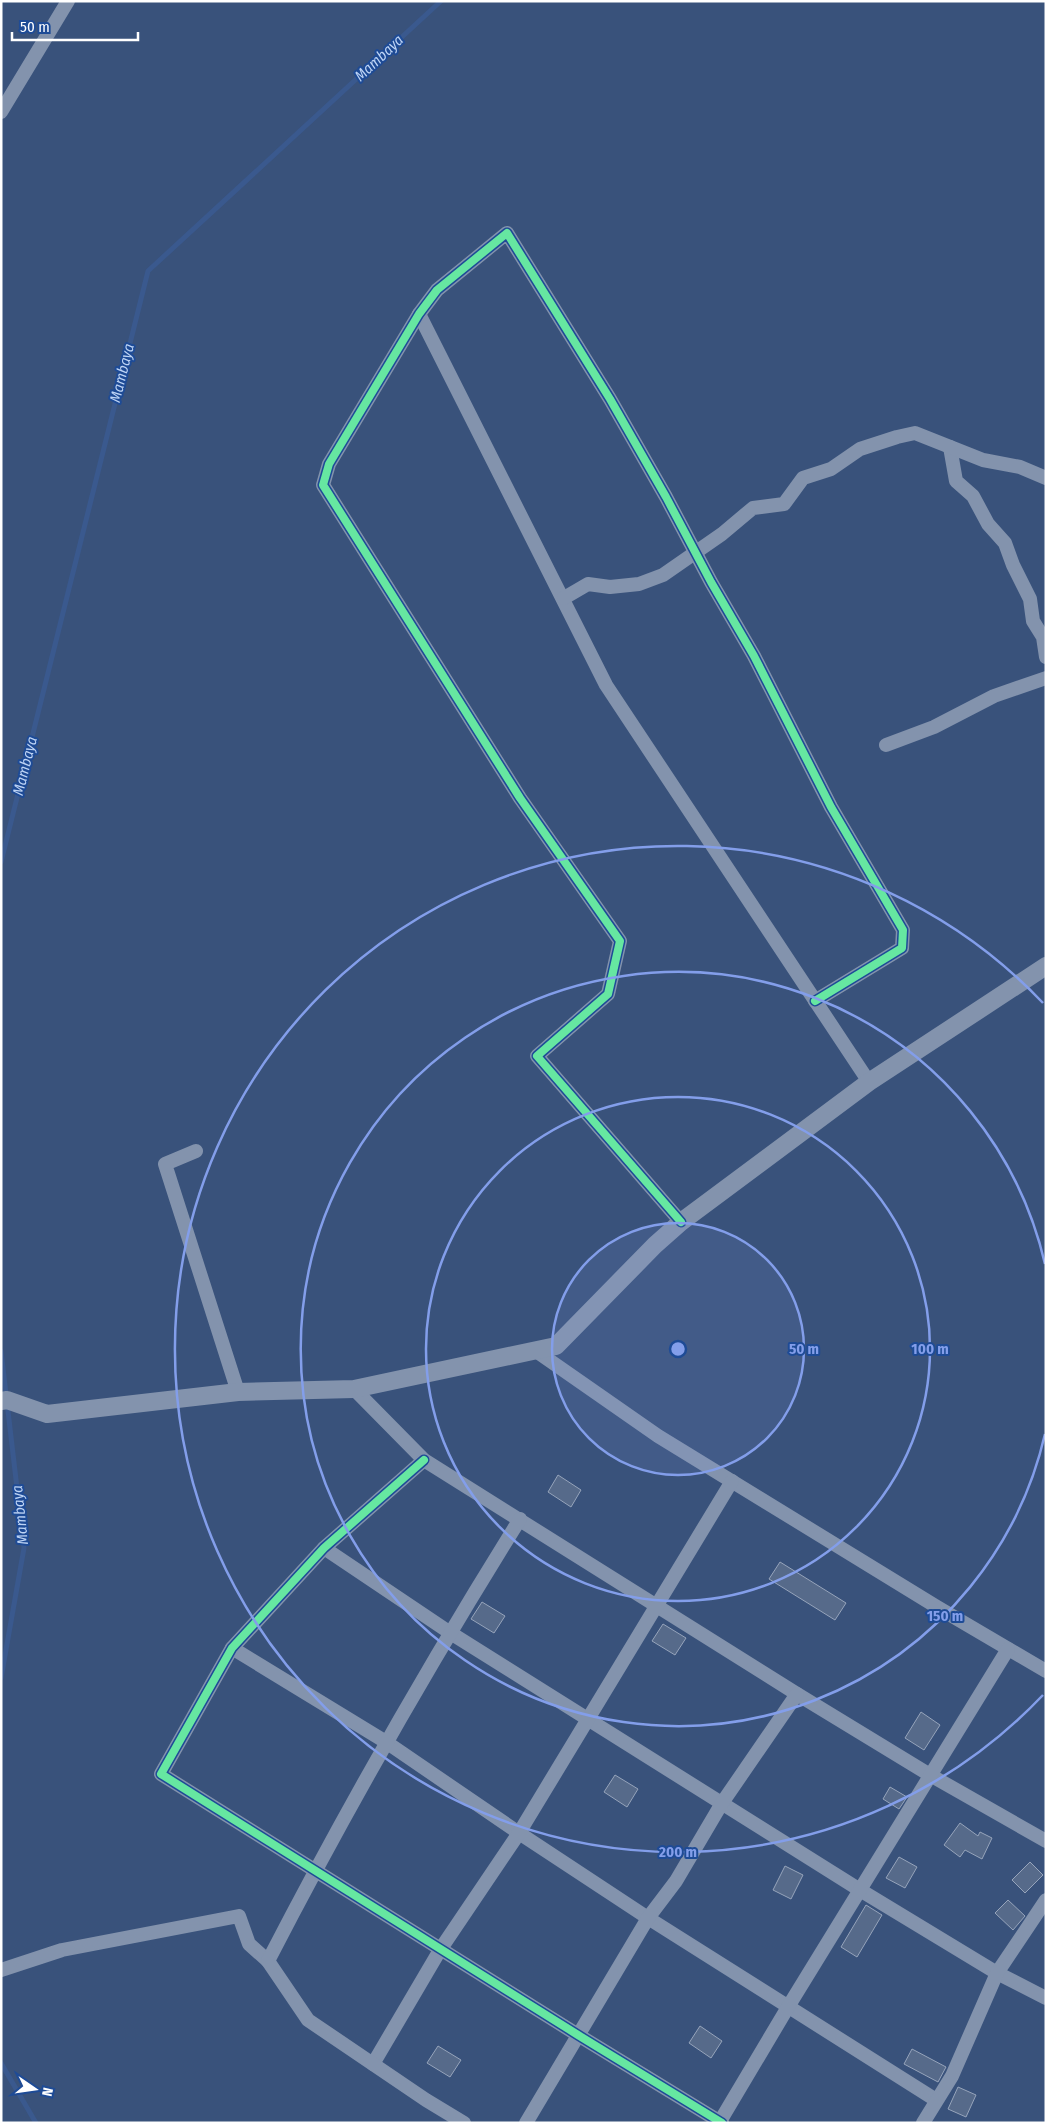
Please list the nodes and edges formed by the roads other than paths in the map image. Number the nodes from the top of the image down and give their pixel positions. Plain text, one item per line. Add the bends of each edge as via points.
1 (68, 1) edge
2 (1, 112) edge
3 (420, 314) junction
4 (950, 447) junction
5 (1046, 478) edge
6 (696, 553) junction
7 (564, 598) junction
8 (1046, 656) edge
9 (1046, 678) edge
10 (886, 745) dead end
11 (1046, 966) edge
12 (815, 1001) junction
13 (869, 1082) junction
14 (196, 1151) dead end
15 (681, 1222) junction
16 (536, 1351) junction
17 (354, 1389) junction
18 (238, 1392) junction
19 (1, 1401) edge
20 (424, 1460) junction
21 (732, 1481) junction
22 (520, 1519) junction
23 (324, 1548) junction
24 (656, 1605) junction
25 (450, 1632) junction
26 (232, 1648) junction
27 (1008, 1648) junction
28 (1046, 1671) edge
29 (797, 1694) junction
30 (587, 1718) junction
31 (386, 1742) junction
32 (930, 1775) junction
33 (722, 1803) junction
34 (519, 1833) junction
35 (1046, 1841) edge
36 (314, 1871) junction
37 (860, 1890) junction
38 (1046, 1900) edge
39 (648, 1918) junction
40 (440, 1950) junction
41 (268, 1961) junction
42 (1, 1970) edge
43 (998, 1974) junction
44 (1046, 1998) edge
45 (788, 2007) junction
46 (578, 2035) junction
47 (373, 2064) junction
48 (936, 2100) junction
49 (720, 2122) edge
50 (464, 2123) edge
51 (526, 2123) edge
52 (923, 2123) edge

1 - 2 street
3 - 6 street via 436,290 507,233 610,399
3 - 7 street
3 - 15 street via 329,464 323,485 520,798 620,941 608,994 537,1056
4 - 5 street
4 - 6 street via 915,433 860,449 831,470 803,478 784,504 753,508
4 - 8 street via 956,481 973,496 988,524 1005,543 1030,599 1033,621 1043,637
6 - 7 street via 663,575 639,584 610,587 588,584
6 - 12 street via 754,656 831,807 903,930 902,948
7 - 12 street via 606,685
9 - 10 street via 994,696 934,727
11 - 13 street
12 - 13 street
13 - 15 street
14 - 18 street via 165,1164
15 - 16 street via 556,1346
16 - 17 street
16 - 21 street via 658,1436
17 - 18 street
17 - 20 street
18 - 19 street via 47,1414 7,1400
20 - 22 street
20 - 23 street
21 - 24 street
21 - 27 street
22 - 24 street
22 - 25 street
23 - 25 street
23 - 26 street
24 - 29 street
24 - 30 street
25 - 30 street
25 - 31 street
26 - 31 street
26 - 36 street via 161,1774
27 - 28 street
27 - 32 street
29 - 32 street
29 - 33 street
30 - 33 street
30 - 34 street
31 - 34 street
31 - 36 street
32 - 35 street
32 - 37 street
33 - 37 street
33 - 39 street via 676,1881
34 - 39 street
34 - 40 street
36 - 40 street
36 - 41 street
37 - 43 street
37 - 45 street
38 - 43 street
39 - 45 street
39 - 46 street
40 - 46 street
40 - 47 street
41 - 42 street via 249,1944 239,1916 62,1950
41 - 47 street via 308,2020
43 - 44 street
43 - 48 street via 952,2076
45 - 48 street
45 - 49 street
46 - 49 street
46 - 51 street
47 - 50 street
48 - 52 street

